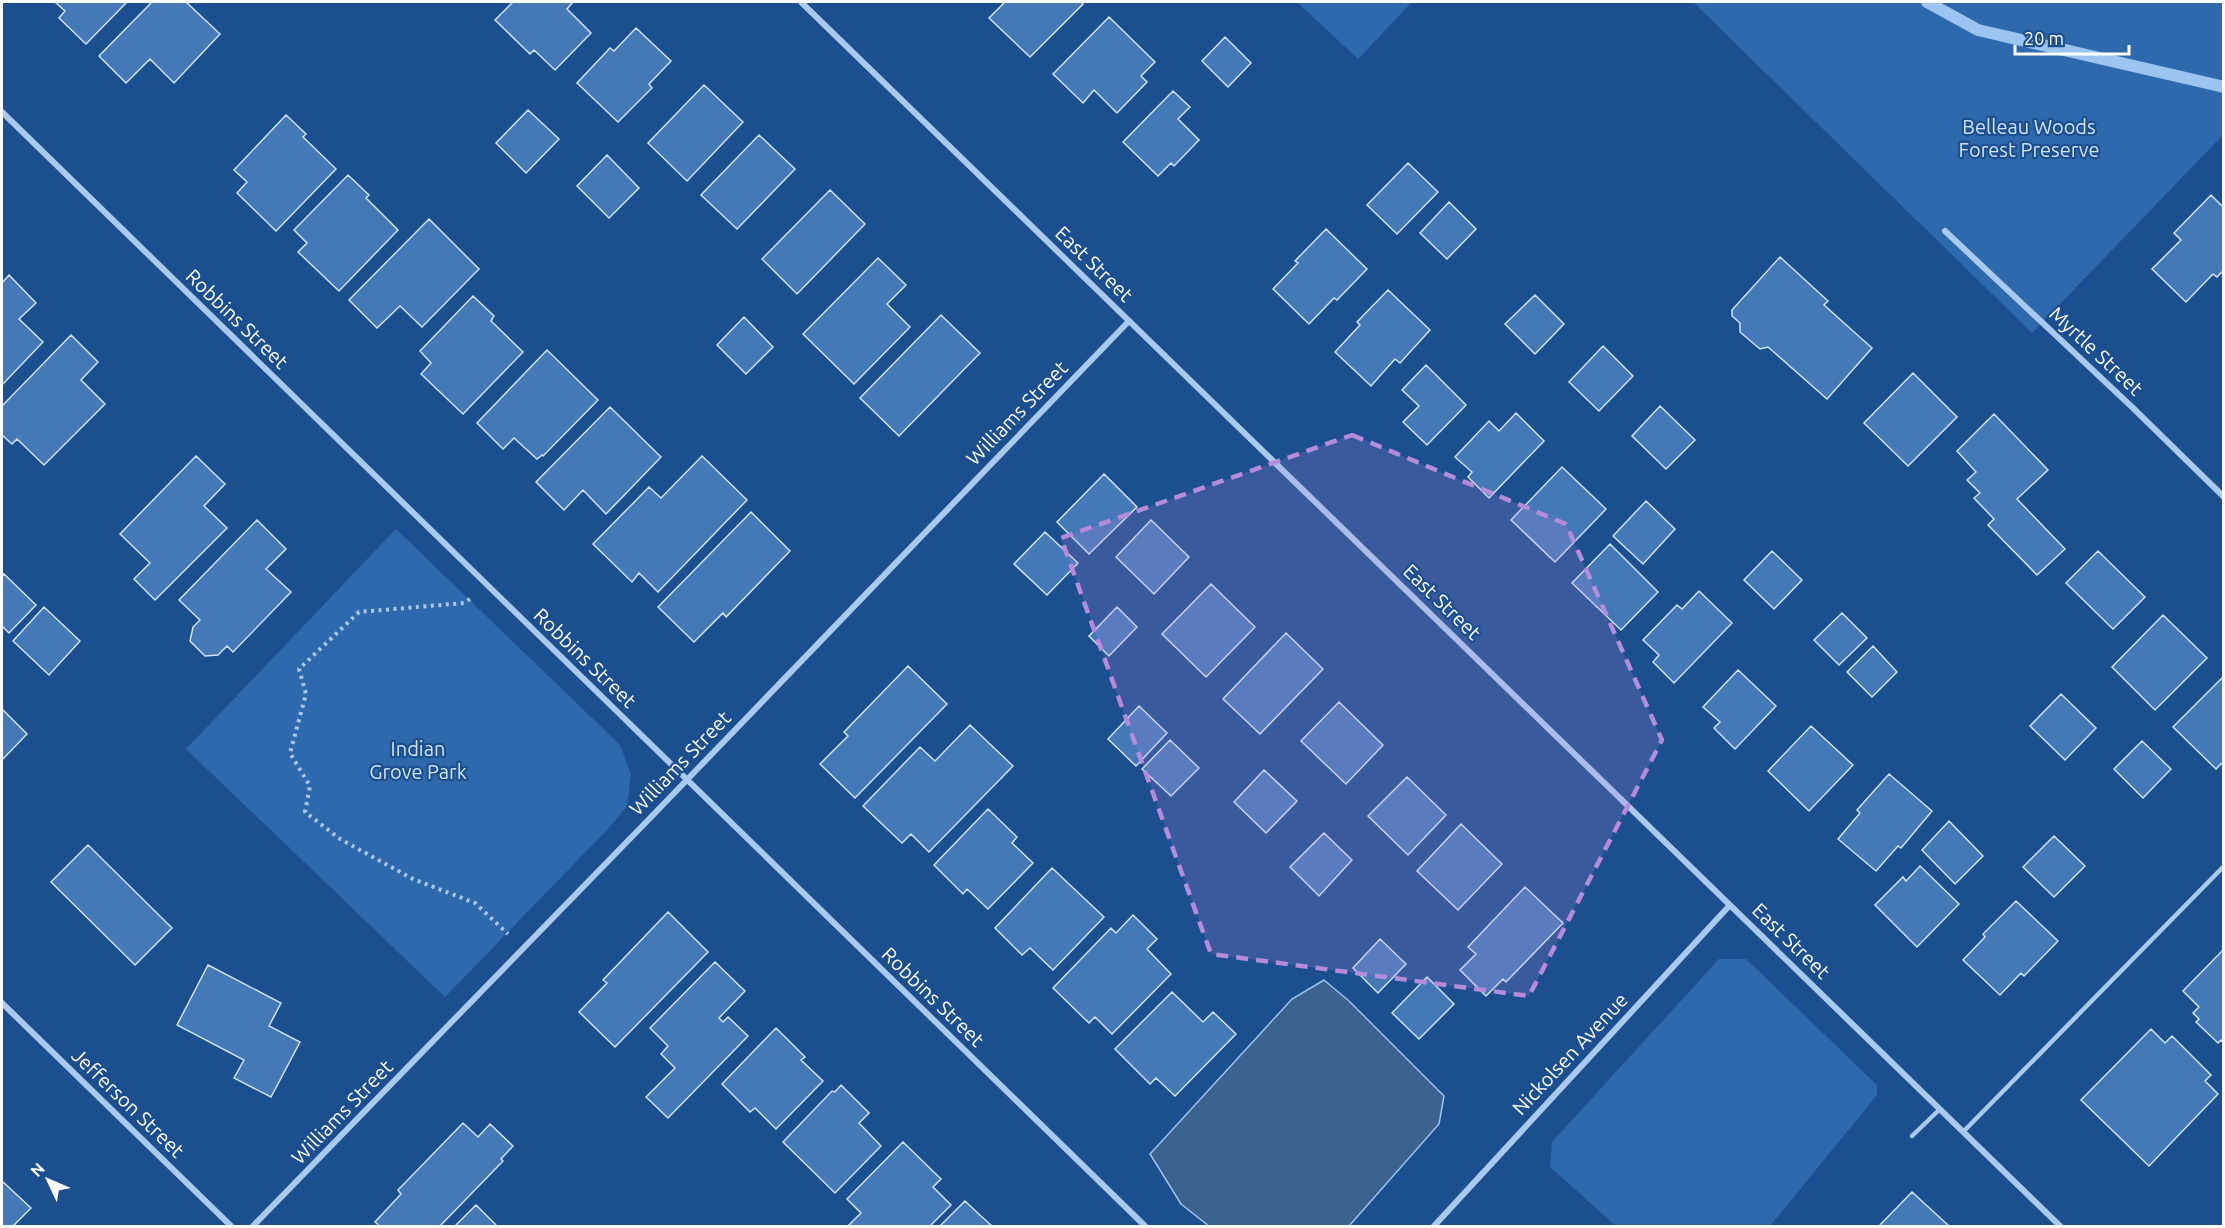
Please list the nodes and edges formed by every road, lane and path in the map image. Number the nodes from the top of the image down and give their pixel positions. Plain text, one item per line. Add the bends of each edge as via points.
1 (801, 2) edge
2 (2, 112) edge
3 (1945, 231) dead end
4 (1129, 321) junction
5 (2223, 497) edge
6 (487, 585) junction
7 (687, 780) junction
8 (2223, 866) edge
9 (1730, 905) junction
10 (524, 949) junction
11 (2, 1003) edge
12 (1940, 1109) junction
13 (1963, 1132) junction
14 (1912, 1136) dead end
15 (231, 1227) edge
16 (254, 1227) edge
17 (1145, 1227) edge
18 (1434, 1227) edge
19 (2060, 1227) edge

1 - 4 street, East Street
2 - 6 street, Robbins Street
3 - 5 street, Myrtle Street
4 - 7 street, Williams Street
4 - 9 street, East Street
6 - 7 street, Robbins Street
6 - 10 path via 464,603 359,612 299,669 306,694 290,753 310,786 305,812 340,840 413,879 475,903
7 - 10 street, Williams Street
7 - 17 street, Robbins Street
8 - 13 lane
9 - 12 street, East Street
9 - 18 street, Nickolsen Avenue
10 - 16 street, Williams Street
11 - 15 street, Jefferson Street
12 - 13 street, East Street
12 - 14 lane
13 - 19 street, East Street

